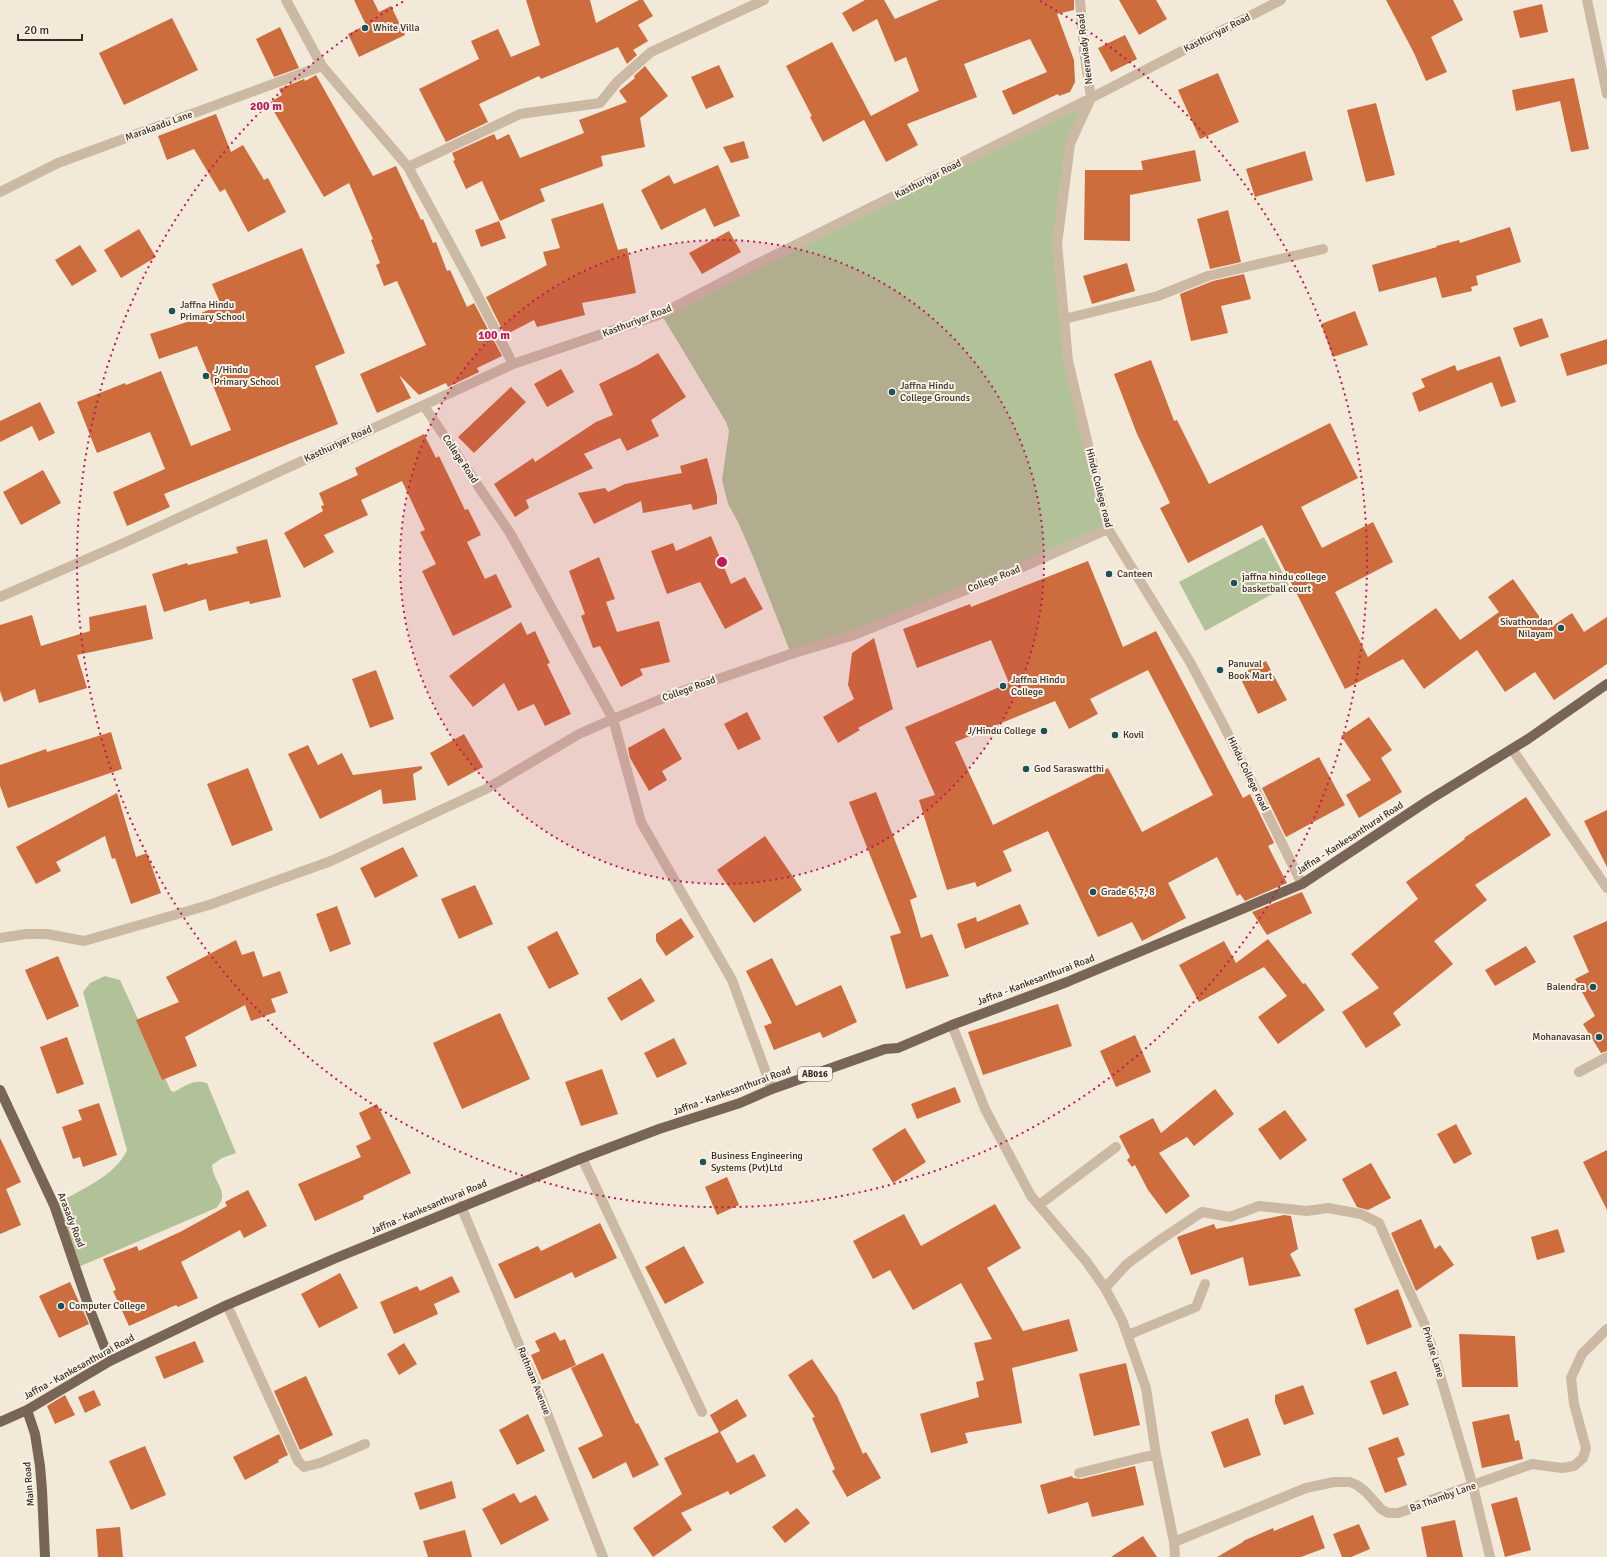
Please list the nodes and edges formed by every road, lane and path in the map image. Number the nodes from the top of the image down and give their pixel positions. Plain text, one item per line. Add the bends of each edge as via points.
1 (286, 0) edge
2 (764, 0) edge
3 (1080, 0) edge
4 (1280, 0) edge
5 (1587, 0) edge
6 (322, 66) junction
7 (1607, 94) edge
8 (1091, 98) junction
9 (408, 167) junction
10 (0, 192) edge
11 (1323, 249) dead end
12 (1064, 319) junction
13 (513, 364) junction
14 (424, 406) junction
15 (1108, 529) junction
16 (0, 597) edge
17 (1607, 684) edge
18 (613, 719) junction
19 (1512, 749) junction
20 (1302, 884) junction
21 (1607, 888) edge
22 (0, 938) edge
23 (952, 1025) junction
24 (1607, 1057) edge
25 (1579, 1072) dead end
26 (772, 1089) junction
27 (0, 1090) edge
28 (1116, 1147) dead end
29 (582, 1158) junction
30 (1039, 1205) junction
31 (461, 1206) junction
32 (1205, 1284) dead end
33 (1106, 1288) junction
34 (227, 1305) junction
35 (1607, 1328) edge
36 (1128, 1335) junction
37 (110, 1361) junction
38 (27, 1410) junction
39 (702, 1412) dead end
40 (0, 1422) edge
41 (365, 1444) dead end
42 (1156, 1454) junction
43 (1079, 1473) dead end
44 (1472, 1486) junction
45 (1174, 1542) junction
46 (45, 1557) edge
47 (603, 1557) edge
48 (1175, 1557) edge
49 (1490, 1557) edge

1 - 6 street
2 - 9 street via 651,52 617,82 600,103 520,114
3 - 8 street, Neeraviady Road
4 - 8 street, Kasthuriyar Road
5 - 7 street
6 - 9 street
6 - 10 street, Marakaadu Lane via 58,163
8 - 12 street, Hindu College road via 1070,144 1056,244
8 - 13 street, Kasthuriyar Road via 661,314
9 - 13 street
11 - 12 street via 1208,276 1158,296
12 - 15 street, Hindu College road via 1068,361
13 - 14 street, Kasthuriyar Road
14 - 16 street, Kasthuriyar Road
14 - 18 street, College Road via 510,533
15 - 18 street, College Road via 851,636 670,695
15 - 20 street, Hindu College road via 1190,662
17 - 19 main road, Jaffna - Kankesanthurai Road / AB016
18 - 22 street via 579,734 486,789 331,861 209,905 84,941 47,934
18 - 26 street via 641,822 732,980
19 - 20 main road, Jaffna - Kankesanthurai Road / AB016
19 - 21 street
20 - 23 main road, Jaffna - Kankesanthurai Road / AB016 via 1116,962
23 - 26 main road, Jaffna - Kankesanthurai Road / AB016 via 898,1048 885,1049
23 - 30 street via 985,1110 1031,1196
24 - 25 street
26 - 29 main road, Jaffna - Kankesanthurai Road / AB016 via 740,1103 659,1129
27 - 37 main road, Arasady Road via 54,1205
28 - 30 street
29 - 31 main road, Jaffna - Kankesanthurai Road / AB016
29 - 39 street
30 - 33 street
31 - 34 main road, Jaffna - Kankesanthurai Road / AB016
31 - 47 street, Rathnam Avenue via 540,1395
32 - 36 street via 1196,1306
33 - 36 street
33 - 44 street, Private Lane via 1127,1264 1202,1212 1230,1217 1259,1206 1307,1211 1328,1208 1361,1214 1379,1223 1425,1325
34 - 37 main road, Jaffna - Kankesanthurai Road / AB016
34 - 41 street via 298,1461 304,1466 320,1463
35 - 44 street, Ba Thamby Lane via 1582,1354 1571,1378 1574,1404 1586,1448 1582,1458 1574,1466 1562,1468 1532,1464
36 - 42 street via 1146,1388
37 - 38 main road, Jaffna - Kankesanthurai Road / AB016
38 - 40 main road, Jaffna - Kankesanthurai Road / AB016
38 - 46 main road, Main Road via 35,1434 40,1466
42 - 43 street
42 - 45 street
44 - 45 street, Ba Thamby Lane via 1410,1509 1388,1513 1357,1485 1350,1482 1322,1484 1306,1488
44 - 49 street, Private Lane
45 - 48 street

